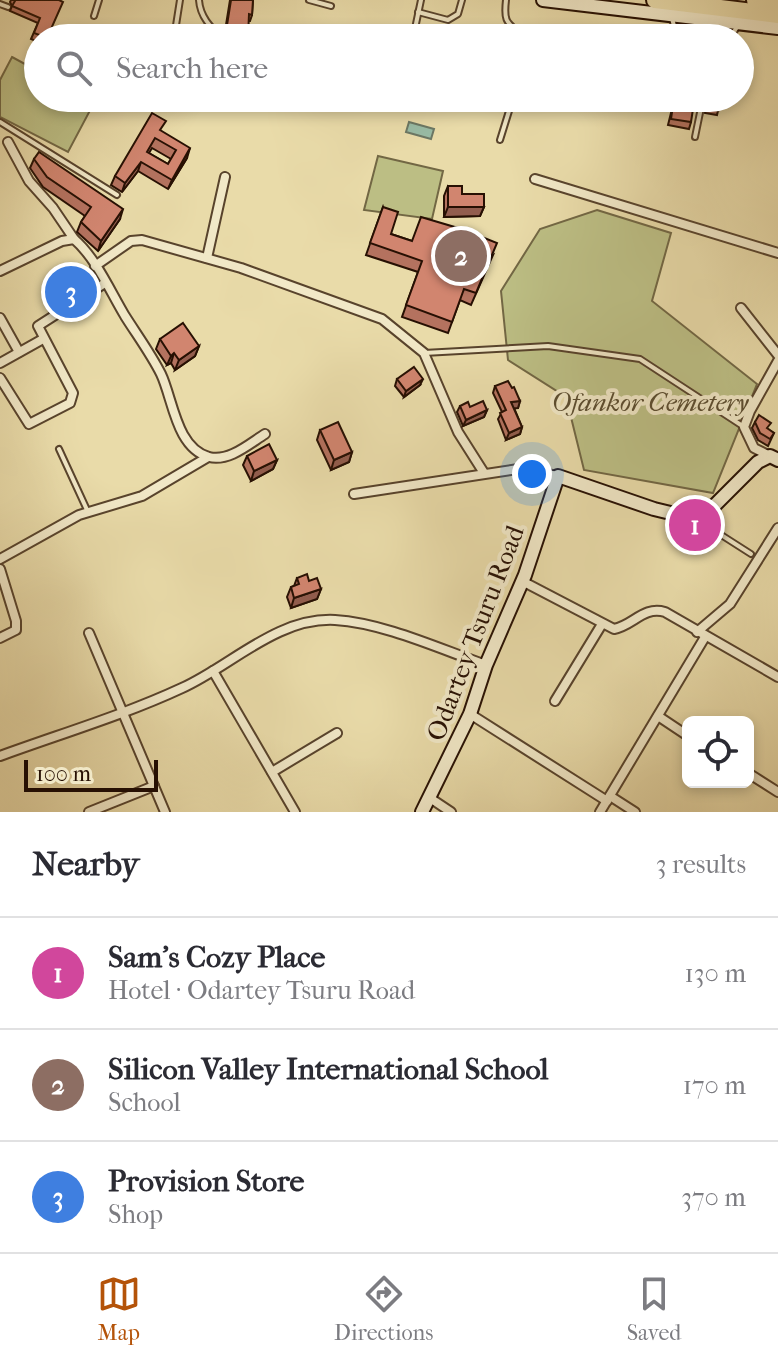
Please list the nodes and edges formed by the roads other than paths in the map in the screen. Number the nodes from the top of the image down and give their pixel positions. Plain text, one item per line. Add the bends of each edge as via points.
1 (99, 0) edge
2 (180, 0) edge
3 (199, 0) edge
4 (309, 0) edge
5 (421, 0) edge
6 (462, 0) edge
7 (506, 0) edge
8 (543, 0) edge
9 (655, 0) edge
10 (755, 0) edge
11 (778, 3) edge
12 (0, 4) edge
13 (331, 6) dead end
14 (8, 7) dead end
15 (418, 12) junction
16 (778, 15) edge
17 (94, 16) dead end
18 (671, 16) junction
19 (176, 24) edge
20 (210, 24) edge
21 (416, 24) edge
22 (508, 24) edge
23 (673, 24) edge
24 (739, 24) edge
25 (754, 26) edge
26 (778, 28) edge
27 (509, 112) edge
28 (700, 112) edge
29 (0, 122) edge
30 (695, 137) dead end
31 (500, 140) dead end
32 (8, 142) dead end
33 (225, 177) dead end
34 (535, 179) dead end
35 (117, 195) dead end
36 (74, 239) junction
37 (778, 253) edge
38 (207, 258) junction
39 (95, 266) junction
40 (0, 271) edge
41 (105, 283) junction
42 (741, 308) dead end
43 (0, 318) edge
44 (43, 339) junction
45 (19, 352) junction
46 (424, 353) junction
47 (778, 358) edge
48 (0, 363) edge
49 (0, 378) edge
50 (744, 427) junction
51 (265, 434) dead end
52 (59, 449) dead end
53 (208, 457) junction
54 (774, 458) edge
55 (484, 473) junction
56 (558, 476) junction
57 (354, 494) dead end
58 (88, 512) junction
59 (703, 514) junction
60 (778, 528) edge
61 (751, 554) dead end
62 (0, 559) edge
63 (0, 569) edge
64 (522, 581) junction
65 (602, 624) junction
66 (89, 633) dead end
67 (701, 634) junction
68 (0, 638) edge
69 (486, 665) junction
70 (213, 671) junction
71 (778, 677) edge
72 (555, 701) dead end
73 (122, 711) junction
74 (470, 714) junction
75 (658, 716) junction
76 (682, 732) edge
77 (337, 733) dead end
78 (0, 756) edge
79 (272, 772) junction
80 (754, 777) edge
81 (154, 786) junction
82 (778, 792) edge
83 (430, 798) junction
84 (608, 799) junction
85 (89, 812) edge
86 (165, 812) edge
87 (295, 812) edge
88 (422, 812) edge
89 (451, 812) edge
90 (600, 812) edge
91 (635, 812) edge

1 - 17 lane
2 - 19 lane
3 - 20 lane
4 - 13 lane
5 - 15 lane
6 - 15 lane via 458,14 448,20
7 - 22 lane
8 - 18 street
9 - 16 highway
10 - 11 highway
12 - 14 lane
15 - 21 lane
18 - 23 lane
18 - 24 street
25 - 26 street
27 - 31 lane
28 - 30 lane
29 - 35 lane
32 - 36 street via 29,181
33 - 38 street
34 - 37 street
36 - 39 street
36 - 40 street
38 - 39 street via 142,240 131,241
38 - 46 street via 382,319
39 - 41 street
41 - 44 street via 38,326
41 - 53 street via 161,374 185,436
42 - 47 street
43 - 45 street
44 - 45 street
44 - 49 street via 73,393 70,403 29,424
45 - 48 street
46 - 50 lane via 548,346 640,359
46 - 55 street via 458,432
47 - 50 street
50 - 54 street via 754,448
51 - 53 street via 234,453
52 - 58 lane
53 - 58 street via 142,496
54 - 59 street via 758,462
55 - 56 street via 529,469
55 - 57 street
56 - 59 street via 654,509 687,517
56 - 64 street, Odartey Tsuru Road
58 - 62 street
59 - 61 lane via 715,531
60 - 67 street via 730,604
63 - 68 street via 16,630
64 - 65 street
64 - 69 street, Odartey Tsuru Road
65 - 67 street via 624,627 656,610
65 - 72 street
66 - 73 street
67 - 71 street
67 - 75 street
69 - 70 street via 373,627 334,620 292,628
69 - 74 street, Odartey Tsuru Road
70 - 73 street
70 - 79 street
73 - 78 street
73 - 81 street
74 - 83 street, Odartey Tsuru Road
74 - 84 street
75 - 76 street
75 - 84 street
77 - 79 street
79 - 87 street
80 - 82 street
81 - 85 street
81 - 86 street
83 - 88 street, Odartey Tsuru Road
83 - 89 street
84 - 90 street
84 - 91 street

